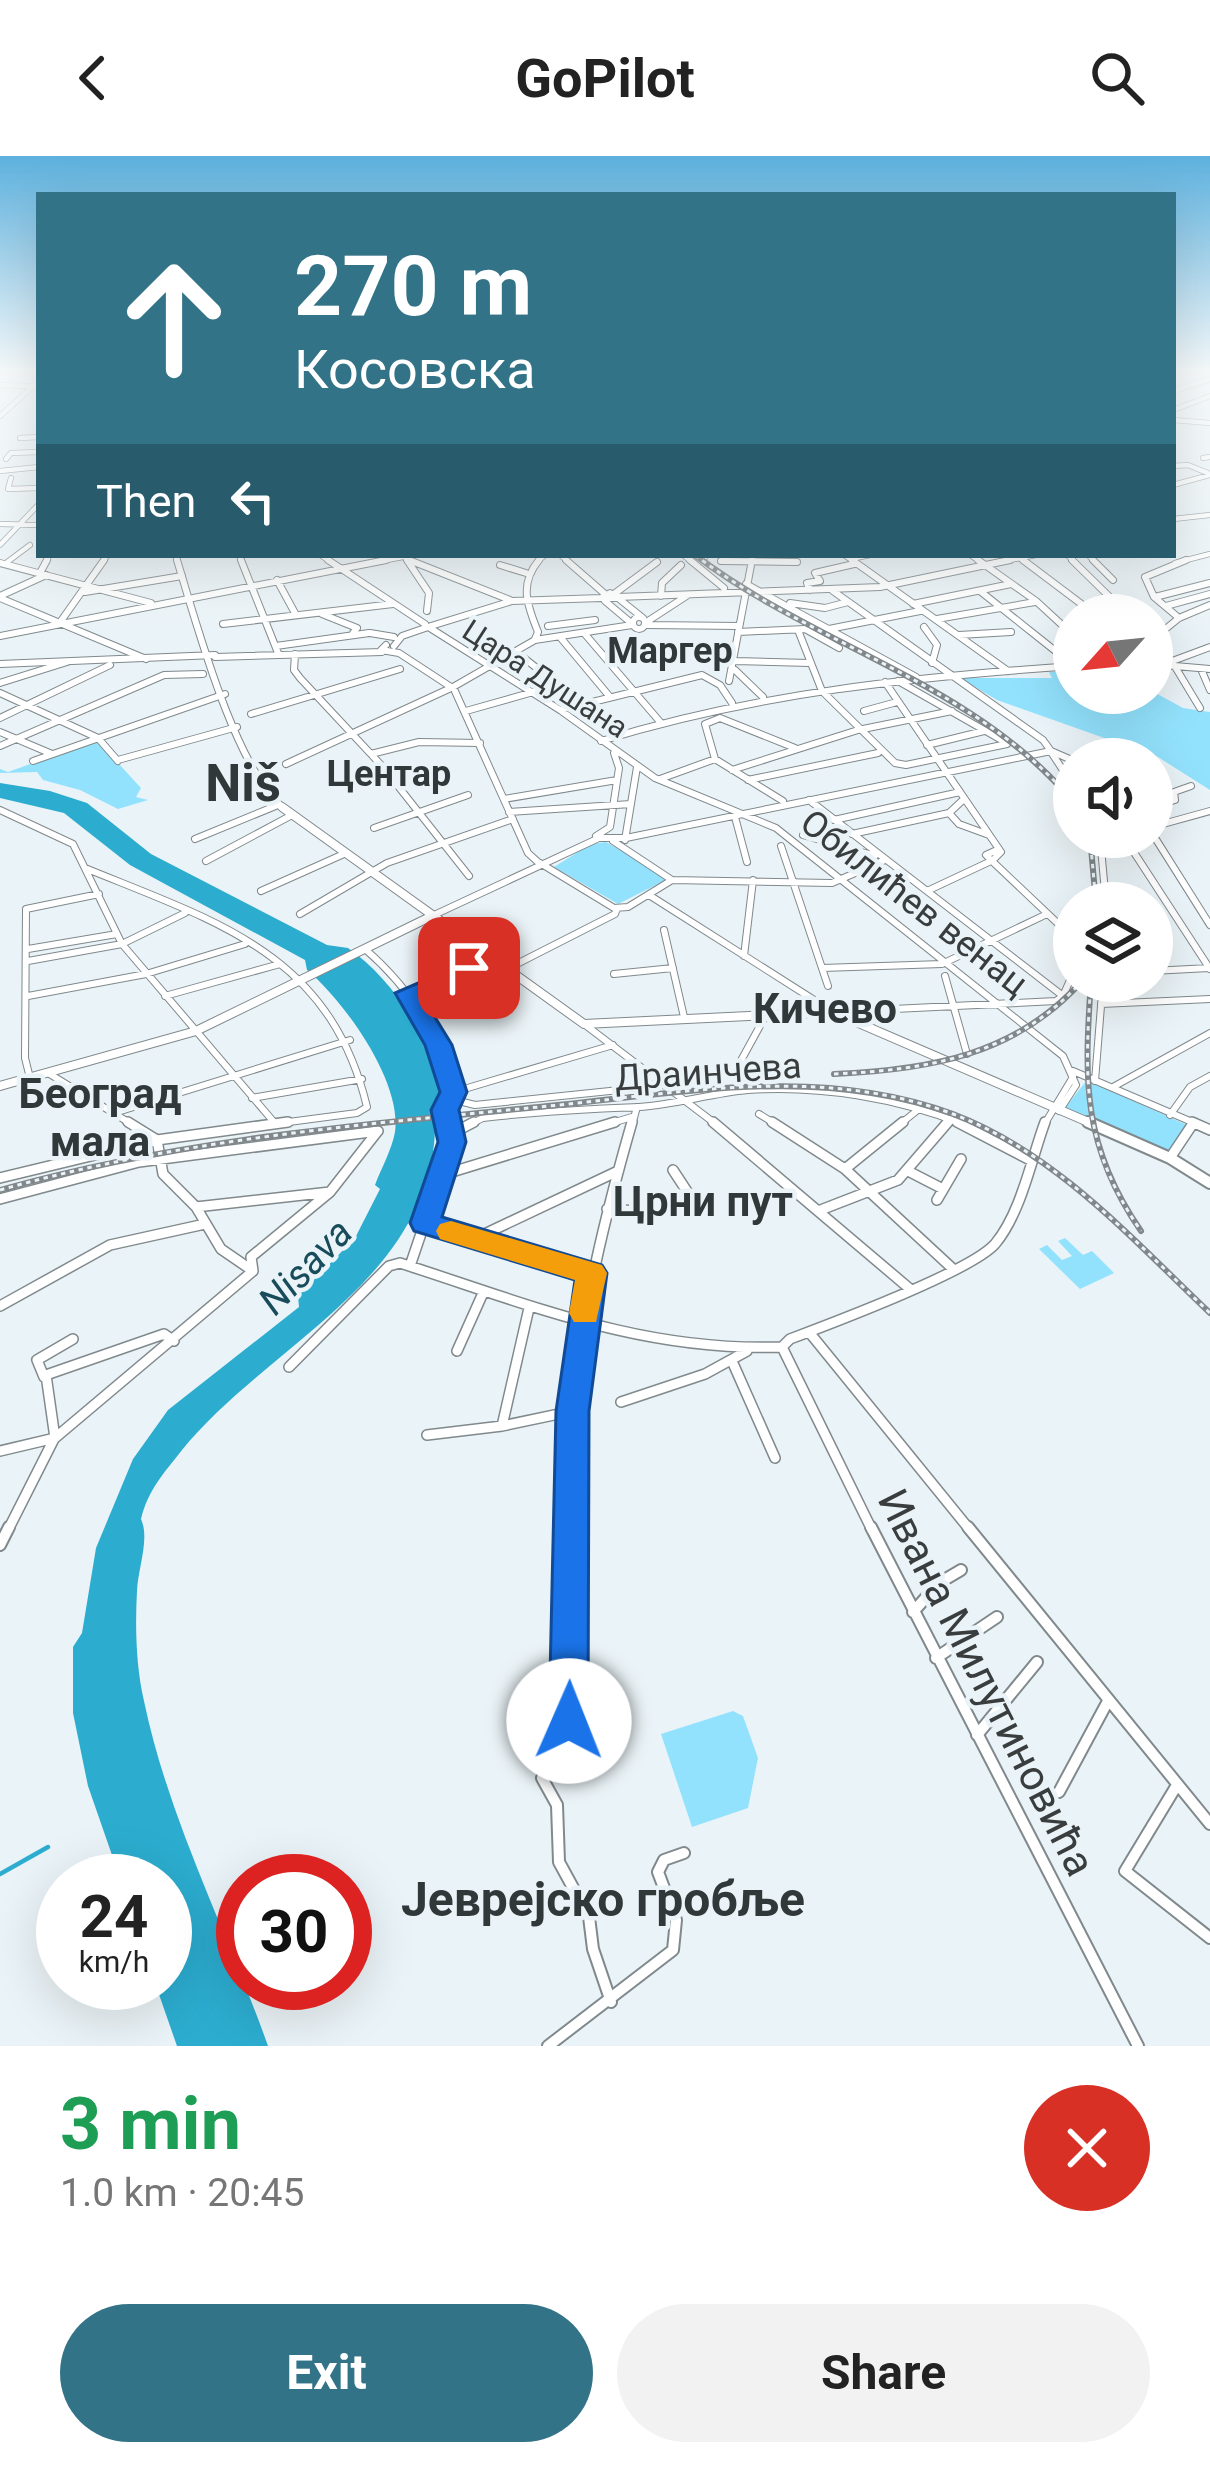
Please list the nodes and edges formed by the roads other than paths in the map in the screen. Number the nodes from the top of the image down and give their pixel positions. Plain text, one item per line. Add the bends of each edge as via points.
1 (36, 466) edge
2 (1176, 466) edge
3 (0, 471) edge
4 (1210, 474) edge
5 (11, 478) dead end
6 (1176, 484) edge
7 (36, 488) edge
8 (36, 508) edge
9 (1210, 515) edge
10 (1176, 519) edge
11 (0, 524) edge
12 (24, 524) junction
13 (36, 525) edge
14 (0, 545) edge
15 (31, 545) dead end
16 (1210, 554) edge
17 (49, 558) edge
18 (106, 558) edge
19 (176, 558) edge
20 (240, 558) edge
21 (325, 558) edge
22 (397, 558) edge
23 (404, 558) edge
24 (542, 558) edge
25 (563, 558) edge
26 (687, 558) edge
27 (753, 558) edge
28 (760, 558) edge
29 (777, 558) edge
30 (974, 558) edge
31 (1014, 558) edge
32 (1019, 558) edge
33 (1071, 558) edge
34 (1091, 558) edge
35 (850, 559) edge
36 (774, 560) junction
37 (657, 562) dead end
38 (797, 562) dead end
39 (2, 564) edge
40 (415, 565) junction
41 (500, 565) dead end
42 (681, 565) dead end
43 (986, 566) junction
44 (340, 568) junction
45 (526, 573) junction
46 (43, 574) junction
47 (182, 577) junction
48 (277, 580) junction
49 (1113, 580) dead end
50 (1210, 583) edge
51 (746, 584) junction
52 (1012, 584) junction
53 (251, 585) junction
54 (888, 586) junction
55 (724, 588) dead end
56 (87, 589) junction
57 (100, 590) junction
58 (810, 590) junction
59 (832, 590) junction
60 (980, 591) junction
61 (759, 593) junction
62 (1210, 593) edge
63 (743, 594) junction
64 (1067, 594) edge
65 (1107, 594) edge
66 (1152, 594) edge
67 (1166, 594) edge
68 (688, 595) junction
69 (190, 596) junction
70 (504, 596) junction
71 (617, 596) junction
72 (661, 596) junction
73 (0, 597) edge
74 (525, 597) junction
75 (603, 597) junction
76 (945, 598) junction
77 (512, 601) junction
78 (1036, 601) junction
79 (849, 602) junction
80 (790, 603) dead end
81 (152, 604) junction
82 (393, 604) junction
83 (913, 604) junction
84 (1173, 604) edge
85 (1210, 605) edge
86 (1003, 608) junction
87 (922, 610) junction
88 (427, 611) dead end
89 (321, 612) junction
90 (1173, 613) edge
91 (968, 614) junction
92 (296, 615) junction
93 (1053, 615) edge
94 (1179, 618) junction
95 (266, 619) junction
96 (934, 619) junction
97 (595, 620) dead end
98 (874, 620) junction
99 (647, 622) junction
100 (63, 623) junction
101 (631, 623) junction
102 (1173, 623) edge
103 (223, 624) dead end
104 (424, 625) junction
105 (542, 627) junction
106 (924, 627) dead end
107 (738, 629) junction
108 (827, 629) junction
109 (798, 630) junction
110 (355, 631) junction
111 (1011, 632) dead end
112 (583, 633) junction
113 (0, 636) edge
114 (559, 636) junction
115 (958, 636) junction
116 (394, 637) junction
117 (535, 640) junction
118 (1210, 645) edge
119 (387, 648) junction
120 (839, 648) dead end
121 (1053, 649) edge
122 (277, 650) junction
123 (295, 654) junction
124 (212, 656) junction
125 (524, 658) dead end
126 (154, 659) junction
127 (1173, 660) edge
128 (68, 662) junction
129 (810, 663) junction
130 (932, 663) junction
131 (0, 664) edge
132 (110, 665) dead end
133 (735, 665) junction
134 (1174, 665) joint
135 (488, 666) junction
136 (1200, 667) junction
137 (1053, 668) edge
138 (400, 669) dead end
139 (1210, 669) edge
140 (1008, 671) junction
141 (164, 674) junction
142 (203, 674) dead end
143 (949, 674) junction
144 (918, 677) junction
145 (897, 680) junction
146 (729, 681) junction
147 (745, 682) junction
148 (885, 682) junction
149 (0, 683) edge
150 (558, 685) junction
151 (720, 685) junction
152 (453, 687) junction
153 (1210, 690) edge
154 (822, 691) junction
155 (632, 692) junction
156 (0, 693) edge
157 (533, 693) junction
158 (225, 694) junction
159 (314, 694) junction
160 (610, 697) junction
161 (763, 698) junction
162 (736, 702) junction
163 (897, 702) junction
164 (583, 704) junction
165 (28, 706) junction
166 (1200, 708) dead end
167 (560, 710) junction
168 (466, 711) junction
169 (864, 711) dead end
170 (952, 711) junction
171 (251, 714) dead end
172 (0, 718) edge
173 (59, 720) junction
174 (910, 721) junction
175 (661, 723) junction
176 (238, 727) junction
177 (858, 730) junction
178 (987, 731) junction
179 (0, 732) edge
180 (352, 734) junction
181 (16, 739) junction
182 (98, 739) junction
183 (601, 741) junction
184 (480, 743) junction
185 (1006, 744) junction
186 (927, 745) junction
187 (0, 746) edge
188 (609, 747) junction
189 (797, 749) junction
190 (1051, 751) junction
191 (880, 753) junction
192 (1021, 753) junction
193 (52, 754) junction
194 (371, 754) junction
195 (1053, 754) edge
196 (715, 759) junction
197 (937, 759) junction
198 (33, 761) dead end
199 (286, 764) dead end
200 (638, 766) junction
201 (383, 767) dead end
202 (619, 768) junction
203 (732, 770) junction
204 (944, 770) junction
205 (659, 779) junction
206 (617, 780) junction
207 (748, 780) junction
208 (394, 781) dead end
209 (1191, 786) dead end
210 (469, 795) dead end
211 (962, 795) junction
212 (503, 799) junction
213 (808, 800) junction
214 (1173, 801) edge
215 (784, 802) junction
216 (614, 803) junction
217 (632, 804) junction
218 (278, 805) junction
219 (0, 810) edge
220 (1210, 811) edge
221 (418, 813) junction
222 (949, 813) junction
223 (292, 815) junction
224 (511, 816) junction
225 (739, 816) junction
226 (834, 820) junction
227 (1173, 822) edge
228 (610, 827) junction
229 (374, 829) dead end
230 (852, 834) junction
231 (803, 835) dead end
232 (990, 836) junction
233 (625, 838) junction
234 (195, 839) dead end
235 (594, 839) junction
236 (442, 842) junction
237 (781, 846) dead end
238 (346, 854) junction
239 (1138, 858) edge
240 (1171, 858) edge
241 (884, 859) junction
242 (206, 860) dead end
243 (992, 861) junction
244 (747, 862) dead end
245 (539, 863) junction
246 (85, 868) junction
247 (370, 871) junction
248 (469, 876) dead end
249 (672, 880) junction
250 (753, 880) junction
251 (841, 880) junction
252 (794, 882) junction
253 (261, 891) dead end
254 (927, 891) junction
255 (99, 893) junction
256 (650, 895) junction
257 (617, 908) junction
258 (186, 913) junction
259 (300, 914) dead end
260 (1047, 914) junction
261 (432, 916) junction
262 (1053, 919) edge
263 (1210, 925) edge
264 (664, 930) dead end
265 (117, 934) junction
266 (991, 941) junction
267 (122, 944) junction
268 (245, 944) junction
269 (28, 950) junction
270 (361, 951) junction
271 (744, 956) junction
272 (28, 961) junction
273 (283, 963) junction
274 (946, 963) junction
275 (1208, 964) edge
276 (469, 968) dead end
277 (673, 968) junction
278 (822, 968) junction
279 (1173, 968) edge
280 (507, 969) junction
281 (146, 974) junction
282 (614, 974) dead end
283 (945, 976) dead end
284 (308, 977) junction
285 (828, 986) dead end
286 (1053, 988) edge
287 (408, 993) junction
288 (28, 996) junction
289 (165, 996) junction
290 (1210, 999) edge
291 (1053, 1001) edge
292 (1101, 1004) joint
293 (1003, 1006) junction
294 (956, 1008) junction
295 (833, 1012) junction
296 (766, 1014) junction
297 (684, 1017) junction
298 (584, 1024) junction
299 (196, 1031) junction
300 (1210, 1034) edge
301 (350, 1040) junction
302 (613, 1045) junction
303 (968, 1054) dead end
304 (48, 1073) junction
305 (1072, 1074) junction
306 (234, 1075) junction
307 (733, 1076) dead end
308 (1210, 1076) edge
309 (31, 1078) junction
310 (362, 1079) junction
311 (663, 1081) junction
312 (1095, 1081) junction
313 (0, 1086) edge
314 (1112, 1088) junction
315 (453, 1096) junction
316 (252, 1098) junction
317 (685, 1099) junction
318 (919, 1108) junction
319 (635, 1112) junction
320 (1053, 1112) junction
321 (110, 1114) junction
322 (759, 1114) dead end
323 (1170, 1115) junction
324 (951, 1119) junction
325 (273, 1121) junction
326 (1192, 1125) junction
327 (1210, 1130) edge
328 (451, 1134) junction
329 (157, 1140) junction
330 (160, 1158) junction
331 (1170, 1158) junction
332 (961, 1159) dead end
333 (1031, 1161) junction
334 (845, 1169) junction
335 (673, 1170) dead end
336 (618, 1171) junction
337 (908, 1171) junction
338 (442, 1175) junction
339 (0, 1178) edge
340 (1210, 1183) edge
341 (943, 1189) junction
342 (869, 1190) junction
343 (330, 1192) junction
344 (0, 1199) edge
345 (937, 1200) dead end
346 (196, 1208) junction
347 (607, 1209) junction
348 (818, 1211) junction
349 (425, 1223) junction
350 (205, 1224) junction
351 (475, 1239) junction
352 (410, 1266) junction
353 (953, 1270) junction
354 (253, 1271) junction
355 (592, 1273) junction
356 (910, 1289) junction
357 (483, 1293) junction
358 (0, 1306) edge
359 (529, 1308) junction
360 (583, 1327) junction
361 (808, 1332) junction
362 (73, 1339) dead end
363 (175, 1341) junction
364 (782, 1347) junction
365 (457, 1351) dead end
366 (748, 1351) junction
367 (732, 1361) junction
368 (289, 1367) dead end
369 (44, 1377) junction
370 (621, 1402) dead end
371 (573, 1411) junction
372 (502, 1426) junction
373 (427, 1435) dead end
374 (55, 1438) junction
375 (0, 1451) edge
376 (775, 1458) dead end
377 (0, 1545) edge
378 (961, 1570) dead end
379 (913, 1612) junction
380 (997, 1616) dead end
381 (936, 1658) junction
382 (1036, 1662) dead end
383 (1108, 1701) junction
384 (976, 1736) junction
385 (1177, 1785) junction
386 (1059, 1792) dead end
387 (1210, 1824) edge
388 (684, 1853) dead end
389 (1210, 1938) edge
390 (610, 2002) junction
391 (548, 2046) edge
392 (1138, 2046) edge

1 - 3 street
2 - 4 street
4 - 6 street
5 - 7 street via 8,490
8 - 12 street
9 - 10 street
11 - 12 street
12 - 13 street
12 - 14 street
15 - 39 street
16 - 66 street via 1150,572 1144,581
17 - 46 street
18 - 56 street
19 - 47 main road
20 - 53 street
21 - 44 street, Цара Душана
22 - 44 street
23 - 40 street
24 - 45 street
25 - 75 street
26 - 55 street
27 - 51 street
28 - 36 street
29 - 36 street
30 - 43 street
31 - 43 street
32 - 64 street
33 - 65 street
34 - 49 street
35 - 54 street
35 - 58 street via 815,574 820,580 807,584
36 - 38 street
37 - 71 street
39 - 46 street
40 - 70 street
40 - 88 street via 429,593
41 - 45 street
42 - 72 street via 662,583
43 - 52 street
43 - 54 street
44 - 48 street
44 - 82 street, Цара Душана
45 - 74 street
46 - 56 street
46 - 73 street
47 - 57 street
47 - 69 main road
48 - 53 street
48 - 92 street
50 - 67 street
51 - 61 street
51 - 63 street
52 - 60 street
52 - 78 street
53 - 69 street
53 - 95 street
54 - 59 street
54 - 83 street
56 - 57 street
56 - 100 street
57 - 81 street
58 - 59 street
58 - 61 street
59 - 79 street
60 - 76 street
60 - 86 street
61 - 63 street
61 - 108 street
62 - 84 street
63 - 68 street
63 - 107 street
68 - 72 street
68 - 99 street
69 - 81 street
69 - 124 main road
70 - 74 street
70 - 77 street
71 - 72 street
71 - 75 street
71 - 99 street
73 - 100 street
74 - 75 street
74 - 77 street
74 - 105 street
75 - 101 street
76 - 83 street
76 - 91 street
77 - 104 street
78 - 86 street
78 - 93 street
79 - 80 street
79 - 98 street
81 - 100 street
82 - 89 street
82 - 104 street, Цара Душана
83 - 87 street
85 - 94 street
86 - 91 street
86 - 121 street
87 - 96 street
87 - 98 street
89 - 92 street
89 - 110 street
90 - 94 street
91 - 96 street
92 - 95 street
94 - 102 street
95 - 103 street
95 - 122 street
96 - 115 street
97 - 105 street
98 - 108 street
98 - 130 street
99 - 101 street
99 - 107 street
100 - 113 street
100 - 126 street
101 - 112 street
104 - 116 street
104 - 119 street
104 - 135 street, Цара Душана
105 - 117 street
106 - 130 street via 937,645
107 - 109 street
107 - 133 street
108 - 144 street
109 - 120 street
109 - 129 street
110 - 116 street
110 - 122 street
111 - 115 street
112 - 114 street
112 - 155 street
114 - 117 street
114 - 160 street
115 - 140 street
116 - 119 street
117 - 135 street
118 - 127 street
119 - 123 street
119 - 152 street
122 - 123 street
122 - 124 street
123 - 124 street
123 - 159 street via 294,670
124 - 126 main road
124 - 158 main road
125 - 150 street
126 - 128 main road
126 - 141 street
128 - 131 main road
128 - 149 street
129 - 133 street
129 - 154 street
130 - 143 street
132 - 165 street
133 - 146 street
133 - 147 street
134 - 136 street
134 - 166 street
135 - 152 street
135 - 157 street, Цара Душана
136 - 139 street
136 - 153 street
137 - 140 street
138 - 159 street
140 - 143 street
141 - 142 street
141 - 173 street
143 - 144 street
143 - 190 street
144 - 145 street
145 - 148 street
145 - 170 street
146 - 147 street
146 - 151 street
147 - 161 street
148 - 154 street
148 - 163 street
150 - 157 street
150 - 164 street
151 - 155 street via 702,675
151 - 162 street
152 - 168 street
152 - 180 street
154 - 161 street
154 - 177 street
155 - 160 street
155 - 175 street
156 - 165 street
157 - 167 street, Цара Душана
157 - 168 street
158 - 176 main road
158 - 182 street
159 - 171 street
159 - 180 street
160 - 164 street
161 - 162 street
162 - 175 street
163 - 169 street
163 - 174 street
164 - 167 street
165 - 172 street
165 - 173 street
167 - 183 street, Цара Душана
168 - 184 street
170 - 174 street
170 - 178 street
173 - 181 street
173 - 182 street
174 - 177 street
174 - 186 street
175 - 183 street
176 - 182 street via 118,761
176 - 218 main road
177 - 189 street
177 - 191 street
178 - 185 street
178 - 186 street
179 - 181 street
180 - 194 street
180 - 199 street
181 - 187 street
181 - 193 street
182 - 193 street
183 - 188 street, Цара Душана
184 - 194 street via 418,742
184 - 212 street
185 - 192 street
185 - 197 street
186 - 197 street
188 - 200 street, Цара Душана
188 - 202 street
189 - 196 street via 718,718 705,724
189 - 203 street
190 - 192 street
190 - 195 street
191 - 197 street via 903,765
191 - 207 street
192 - 204 street
193 - 198 street
194 - 201 street
196 - 203 street
196 - 205 street
197 - 204 street
200 - 202 street
200 - 205 street, Обилићев венац
200 - 217 street
202 - 206 street
203 - 207 street
204 - 211 street
204 - 213 street
205 - 225 street, Обилићев венац
206 - 212 street
206 - 216 street
207 - 215 street
208 - 221 street
209 - 214 street via 1174,792
210 - 221 street
211 - 222 street
211 - 226 street
211 - 232 street
212 - 224 street
213 - 215 street
213 - 226 street
215 - 225 street
216 - 217 street
216 - 224 street
216 - 228 street
217 - 233 street
218 - 223 main road
218 - 234 street
219 - 246 street via 73,844
220 - 227 street
221 - 229 street
221 - 236 street
222 - 230 street
222 - 232 street
223 - 238 main road
223 - 242 street
224 - 236 street
224 - 245 street
225 - 233 street
225 - 244 street
225 - 251 street, Обилићев венац via 781,832
226 - 230 street
228 - 233 street
228 - 235 street
230 - 241 street
231 - 241 street
232 - 243 street
233 - 235 street
233 - 249 street
235 - 245 street
236 - 247 street
236 - 248 street
237 - 252 street
238 - 247 main road
238 - 253 street
239 - 275 street
240 - 263 street
241 - 251 street
241 - 254 street
243 - 254 street
243 - 260 street
245 - 257 street
245 - 261 street
246 - 255 street
246 - 258 street
247 - 259 street
247 - 261 main road
249 - 250 street
249 - 256 street
250 - 252 street
250 - 271 street
251 - 252 street
251 - 274 street, Обилићев венац
252 - 278 street
254 - 266 street
255 - 265 street
255 - 269 street via 31,904
256 - 257 street
256 - 271 street
257 - 280 street
258 - 267 street
258 - 268 street
260 - 262 street
260 - 266 street
261 - 270 main road
261 - 280 main road
264 - 277 street
265 - 267 street
265 - 269 street
266 - 274 street
266 - 286 street
267 - 272 street
267 - 281 street
268 - 273 street
268 - 281 street
269 - 272 street
270 - 284 main road
270 - 287 street
271 - 295 street
272 - 288 street
273 - 284 street
273 - 289 street
274 - 278 street
274 - 293 street, Обилићев венац
275 - 279 street
276 - 287 street
277 - 282 street
277 - 297 street
278 - 285 street
280 - 298 main road
281 - 288 street
281 - 289 street
283 - 294 street
284 - 299 main road
284 - 301 street
287 - 315 street via 439,1045
288 - 309 street
289 - 299 street
290 - 292 street
291 - 293 street
292 - 312 street
293 - 294 street
293 - 305 street, Обилићев венац
294 - 295 street
294 - 303 street
295 - 296 main road
295 - 320 main road
296 - 297 main road
296 - 307 street
297 - 298 main road
298 - 302 street
299 - 304 main road
299 - 306 street
300 - 314 street
301 - 306 street
301 - 310 street
302 - 311 street
302 - 315 street
304 - 309 main road
304 - 321 street
305 - 312 street
305 - 320 street via 1076,1085
306 - 316 street
306 - 321 street
308 - 323 street via 1190,1087
309 - 313 main road
310 - 316 street
310 - 325 street via 364,1111
311 - 315 street via 475,1105
311 - 317 street
312 - 314 street
314 - 323 street
315 - 328 street via 445,1114
316 - 325 street
317 - 318 street, Драинчева via 798,1089
317 - 319 street, Драинчева
317 - 348 street
318 - 324 street, Драинчева
318 - 334 street
319 - 328 street, Драинчева via 620,1104 483,1118
319 - 336 street
319 - 338 street
320 - 331 main road
320 - 333 street
321 - 329 street
322 - 334 street
323 - 326 street
324 - 333 street, Драинчева
324 - 337 street
325 - 329 street
326 - 327 street
326 - 331 street
328 - 338 street
329 - 330 street
329 - 339 street
330 - 343 street via 378,1131
330 - 344 street
330 - 346 street via 163,1174
331 - 340 main road
332 - 341 street
333 - 353 street via 1001,1237
334 - 342 street
335 - 347 street via 692,1199 688,1205
336 - 347 street
336 - 351 street
337 - 341 street
337 - 342 street
338 - 349 street
341 - 345 street
342 - 348 street
342 - 353 street
343 - 346 street
343 - 354 street via 251,1257
346 - 350 street
347 - 355 street
348 - 356 street
349 - 351 street
349 - 352 street
350 - 354 street via 220,1249
350 - 358 street via 110,1245
351 - 355 street
352 - 357 street
352 - 368 street via 389,1266
353 - 356 street
354 - 363 street
355 - 360 street
356 - 361 street
357 - 359 street
357 - 365 street
359 - 360 street
359 - 372 street
360 - 366 street via 649,1343
360 - 371 street
361 - 364 street
361 - 383 street
362 - 369 street via 37,1360
363 - 369 street via 164,1334
363 - 374 street
364 - 366 street
364 - 379 street, Ивана Милутиновића
366 - 367 street
367 - 370 street via 668,1392
367 - 376 street
369 - 374 street
371 - 372 street
371 - 390 street via 569,1721 542,1778 557,1805 559,1862 589,1916
372 - 373 street
374 - 375 street
374 - 377 street
378 - 379 street
379 - 381 street, Ивана Милутиновића
380 - 381 street
381 - 384 street, Ивана Милутиновића
382 - 384 street
383 - 385 street
383 - 386 street
384 - 392 street, Ивана Милутиновића
385 - 387 street
385 - 389 street via 1125,1871
388 - 390 street via 664,1860 658,1872 672,1901 673,1950
390 - 391 street

